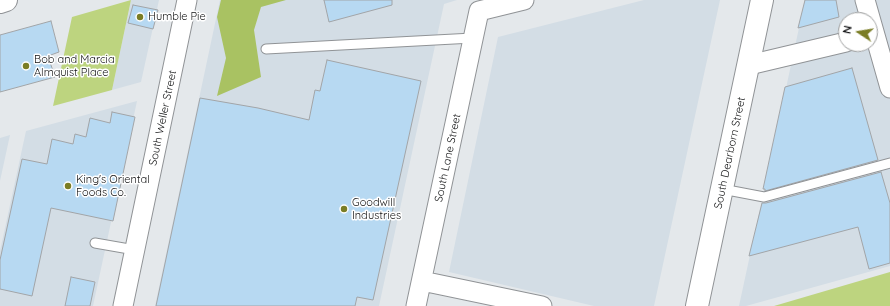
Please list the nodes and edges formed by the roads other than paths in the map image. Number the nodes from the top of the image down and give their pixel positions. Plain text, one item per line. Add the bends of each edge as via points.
1 (6, 0) edge
2 (187, 0) edge
3 (524, 0) edge
4 (762, 0) edge
5 (865, 0) edge
6 (0, 2) edge
7 (869, 12) edge
8 (878, 35) edge
9 (473, 38) junction
10 (838, 44) edge
11 (266, 49) dead end
12 (749, 65) junction
13 (890, 88) edge
14 (890, 163) edge
15 (722, 189) junction
16 (95, 243) dead end
17 (135, 250) junction
18 (422, 281) junction
19 (123, 306) edge
20 (416, 306) edge
21 (542, 306) edge
22 (697, 306) edge

1 - 6 main road
2 - 17 street, South Weller Street
3 - 9 street, South Lane Street via 479,11
4 - 12 main road, South Dearborn Street
5 - 7 street
8 - 13 street
9 - 11 lane
9 - 18 street, South Lane Street
10 - 12 street
12 - 15 main road, South Dearborn Street
14 - 15 lane via 764,197
15 - 22 main road, South Dearborn Street
16 - 17 lane
17 - 19 street, South Weller Street
18 - 20 street, South Lane Street
18 - 21 street

